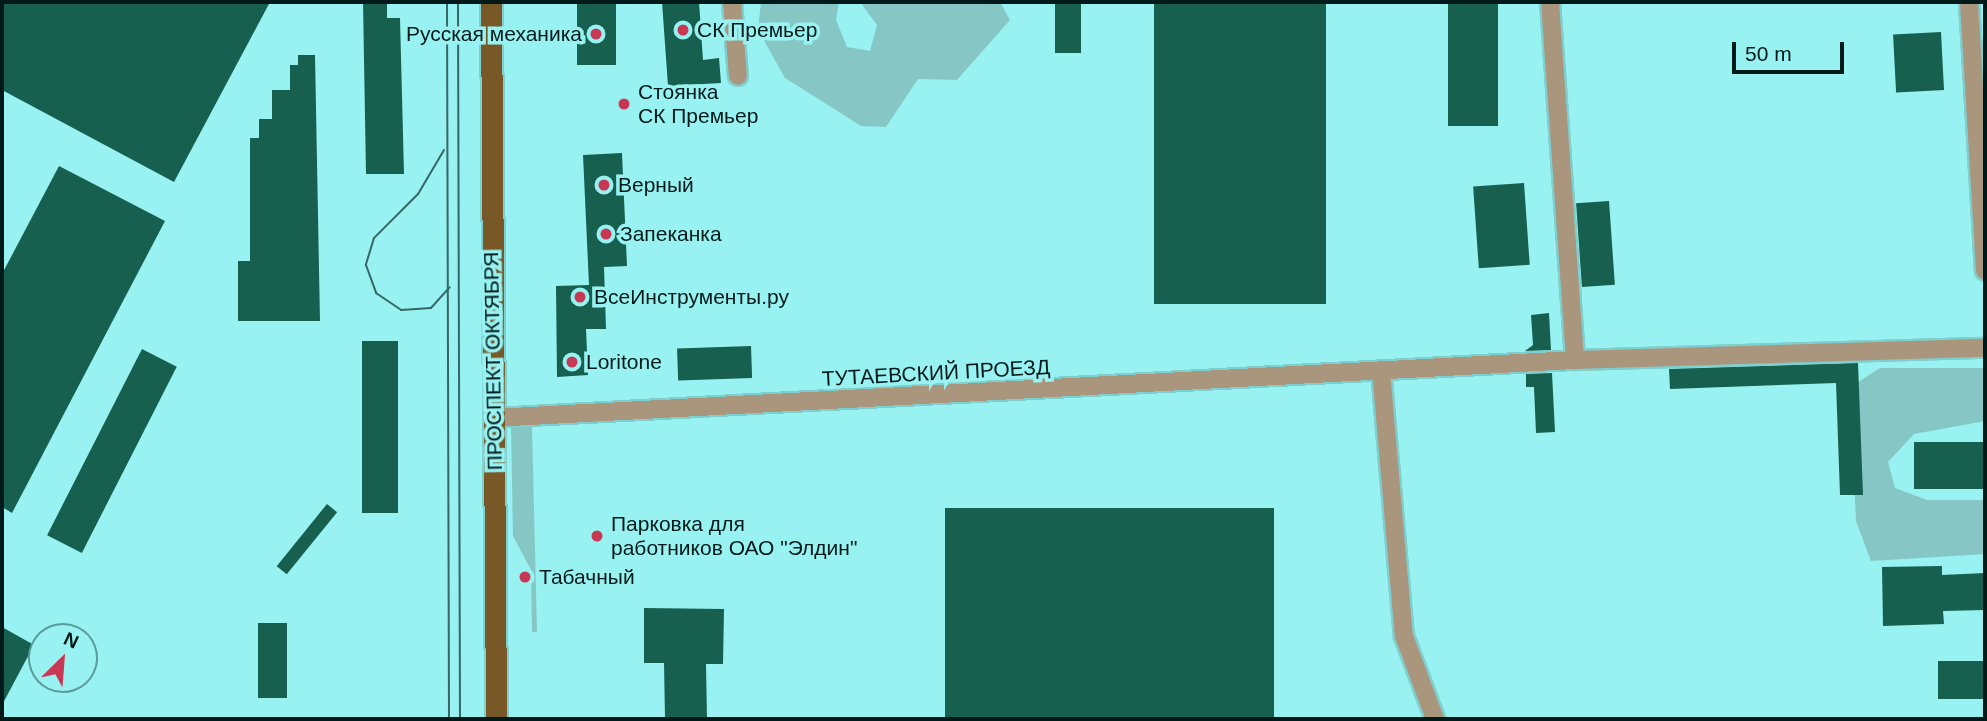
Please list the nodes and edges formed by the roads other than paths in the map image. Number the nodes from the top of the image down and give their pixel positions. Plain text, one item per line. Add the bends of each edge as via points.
1 (491, 2) edge
2 (732, 2) edge
3 (1550, 2) edge
4 (1969, 2) edge
5 (738, 76) dead end
6 (1985, 271) edge
7 (1985, 348) edge
8 (1574, 359) junction
9 (1381, 370) junction
10 (493, 418) junction
11 (496, 719) edge
12 (1435, 719) edge

1 - 10 main road, ПРОСПЕКТ ОКТЯБРЯ
2 - 5 street
3 - 8 street
4 - 6 street
7 - 8 street, ТУТАЕВСКИЙ ПРОЕЗД
8 - 9 street, ТУТАЕВСКИЙ ПРОЕЗД
9 - 10 street, ТУТАЕВСКИЙ ПРОЕЗД
9 - 12 street via 1404,636
10 - 11 main road, ПРОСПЕКТ ОКТЯБРЯ

